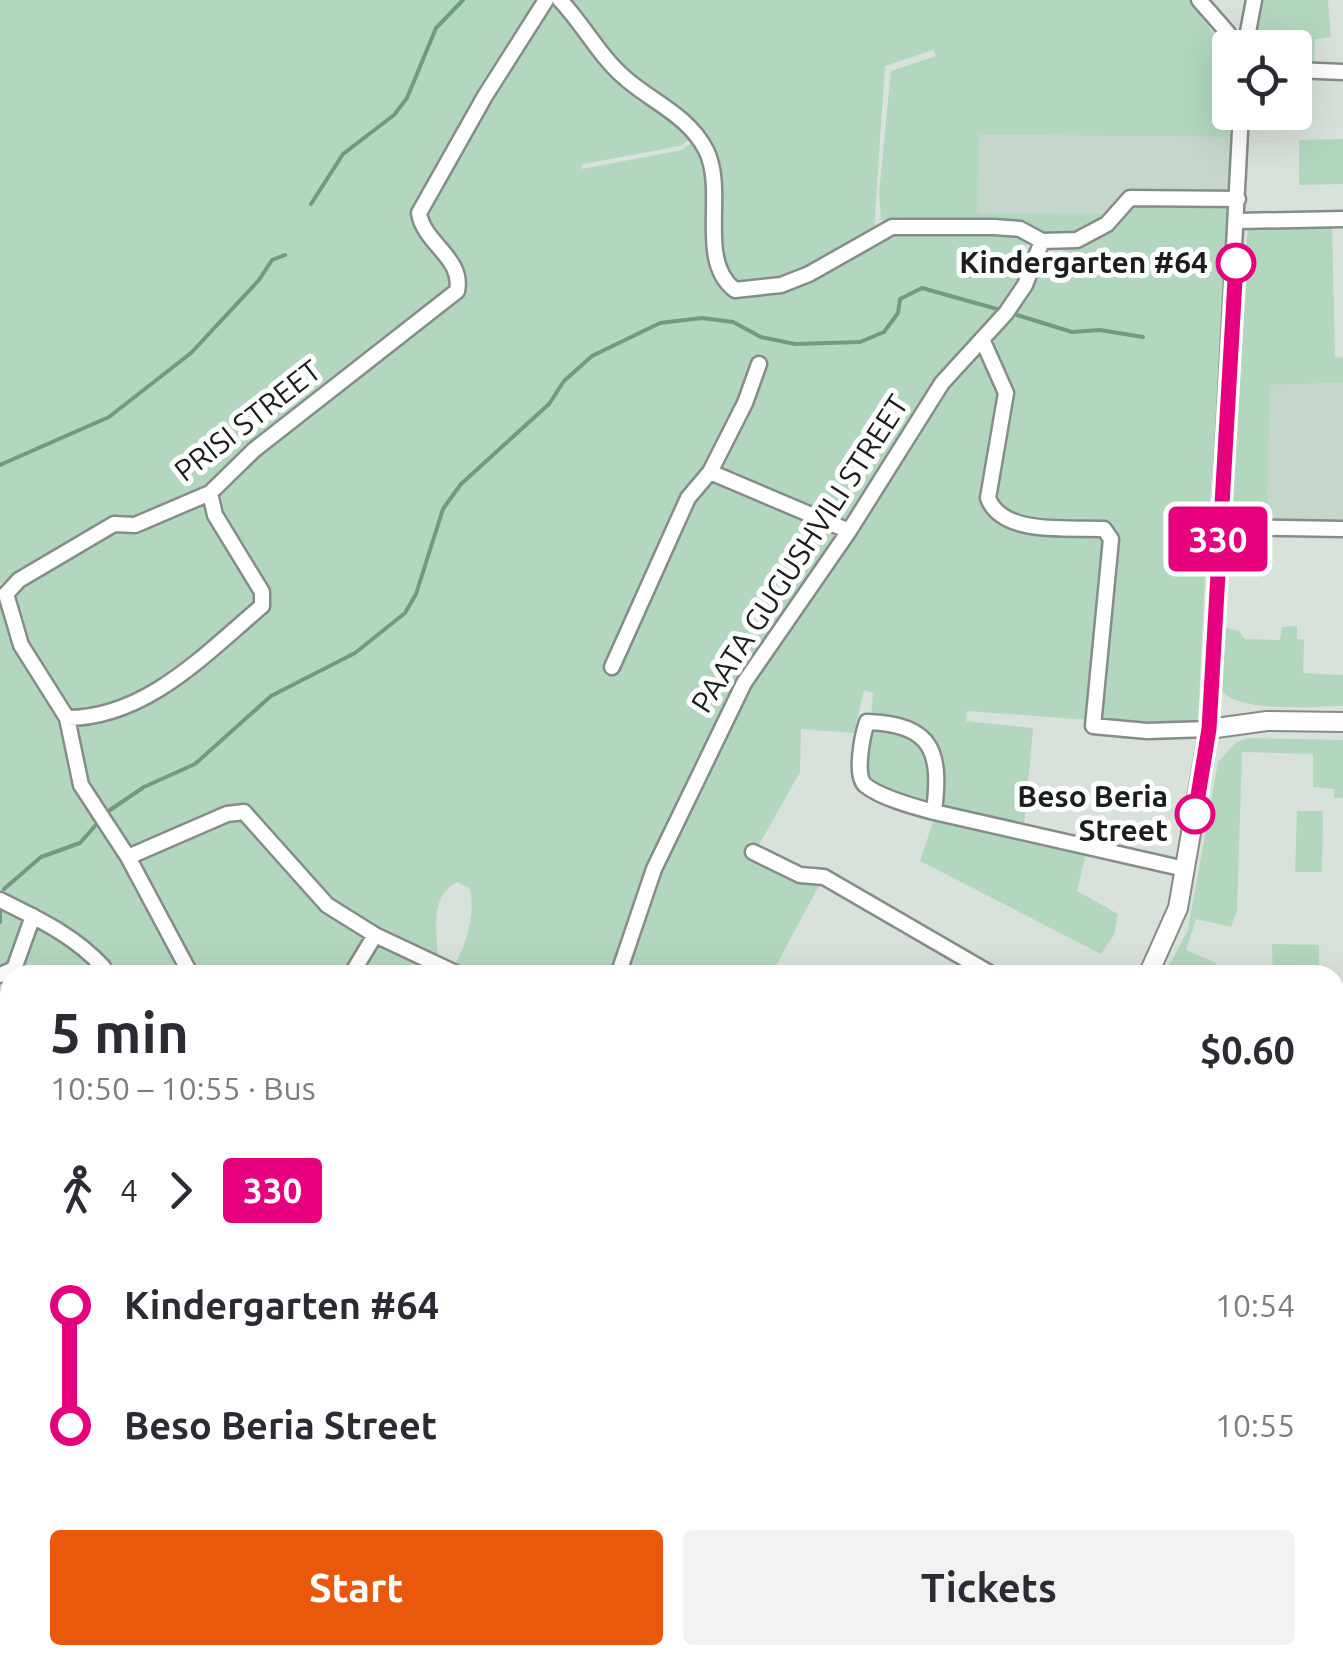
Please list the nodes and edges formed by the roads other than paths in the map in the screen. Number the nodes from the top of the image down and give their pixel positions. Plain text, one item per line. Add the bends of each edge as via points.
1 (546, 0) edge
2 (560, 0) edge
3 (1198, 0) edge
4 (1254, 0) edge
5 (1225, 30) edge
6 (1248, 30) edge
7 (1312, 71) edge
8 (1343, 72) edge
9 (1240, 130) edge
10 (1238, 199) junction
11 (1343, 218) edge
12 (1238, 221) junction
13 (1042, 241) junction
14 (982, 338) junction
15 (759, 364) dead end
16 (710, 472) junction
17 (210, 493) junction
18 (1218, 527) junction
19 (850, 530) junction
20 (1343, 530) edge
21 (612, 668) dead end
22 (67, 718) junction
23 (1343, 722) edge
24 (1209, 729) junction
25 (934, 812) junction
26 (753, 852) dead end
27 (128, 857) junction
28 (1185, 869) junction
29 (0, 900) edge
30 (33, 916) junction
31 (375, 935) junction
32 (15, 965) edge
33 (101, 965) edge
34 (185, 965) edge
35 (357, 965) edge
36 (439, 965) edge
37 (621, 965) edge
38 (976, 965) edge
39 (1153, 965) edge

1 - 17 street, PRISI STREET via 419,213 425,231 456,268 457,291 254,450
2 - 13 street via 624,78 669,106 706,149 718,267 736,290 808,274 892,227 1020,229
3 - 5 street
4 - 6 street
7 - 8 street
9 - 10 street
10 - 12 street
10 - 13 street via 1130,198 1090,235
11 - 12 street
12 - 18 street
13 - 14 street, PAATA GUGUSHVILI STREET via 1025,285
14 - 19 street, PAATA GUGUSHVILI STREET via 942,383
14 - 24 street via 1006,393 988,498 993,510 1017,523 1104,529 1111,539 1093,726
15 - 16 street
16 - 19 street
16 - 21 street via 688,498
17 - 22 street via 215,516 262,592 262,606 160,689 96,718
17 - 22 street, PRISI STREET via 135,525 114,524 6,594 21,646
18 - 20 street
18 - 24 street
19 - 37 street, PAATA GUGUSHVILI STREET via 744,682 654,868
22 - 27 street, PRISI STREET via 81,785
23 - 24 street via 1267,720
24 - 28 street
25 - 25 street via 862,781 870,720 917,734 931,746 940,766
25 - 28 street
26 - 38 street via 800,876 824,877
27 - 31 street via 244,812 327,905
27 - 34 street, PRISI STREET
28 - 39 street via 1173,926
29 - 30 street
30 - 32 street
30 - 33 street
31 - 35 street
31 - 36 street

